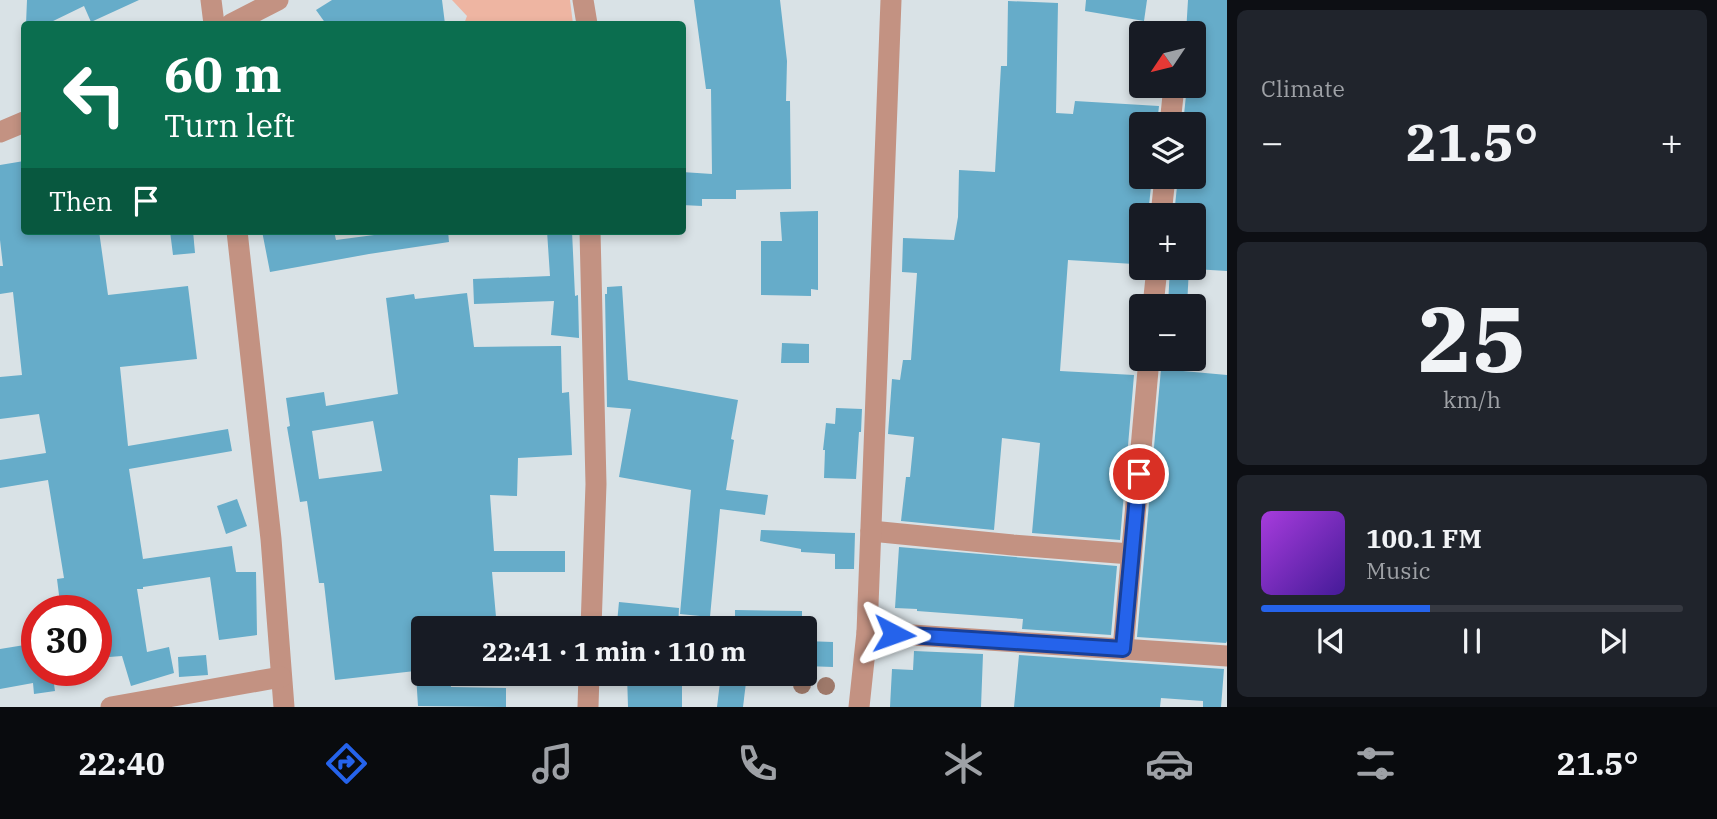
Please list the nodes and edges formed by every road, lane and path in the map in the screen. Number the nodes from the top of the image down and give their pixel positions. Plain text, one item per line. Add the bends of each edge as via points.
1 (211, 0) edge
2 (278, 0) edge
3 (583, 0) edge
4 (891, 0) edge
5 (214, 21) edge
6 (237, 21) edge
7 (586, 21) edge
8 (21, 123) edge
9 (0, 132) edge
10 (237, 235) edge
11 (590, 235) edge
12 (1148, 371) edge
13 (871, 531) junction
14 (1131, 554) junction
15 (591, 616) edge
16 (867, 632) junction
17 (1123, 649) junction
18 (1227, 656) edge
19 (281, 677) junction
20 (589, 686) edge
21 (111, 707) edge
22 (284, 707) edge
23 (588, 707) edge
24 (859, 707) edge

1 - 5 street
2 - 6 street
3 - 7 street
4 - 13 street
8 - 9 street
10 - 19 street via 271,539
11 - 15 street via 596,484
12 - 14 street
13 - 14 street
13 - 16 street
14 - 17 street
16 - 17 street
16 - 24 street
17 - 18 street
19 - 21 street
19 - 22 street
20 - 23 street

